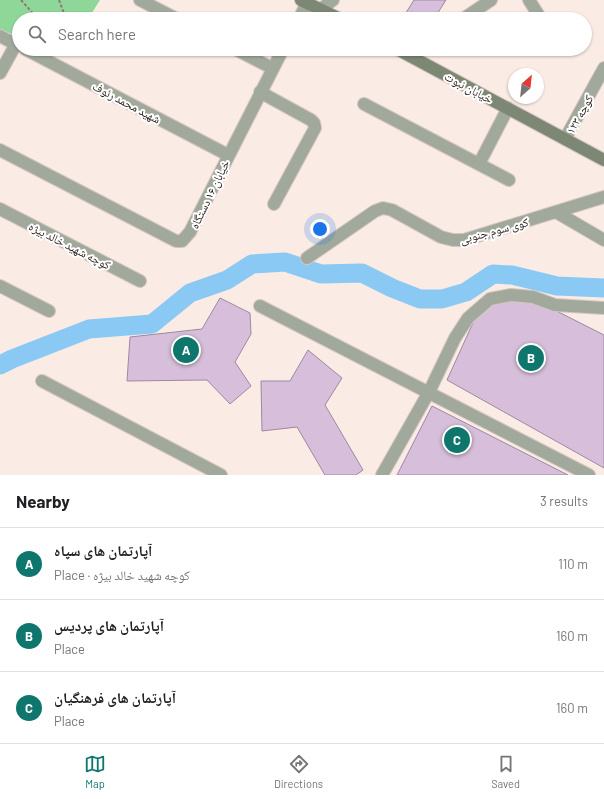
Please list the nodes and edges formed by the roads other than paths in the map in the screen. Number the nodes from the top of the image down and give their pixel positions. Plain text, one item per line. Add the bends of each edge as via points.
1 (140, 0) edge
2 (333, 0) edge
3 (529, 0) edge
4 (304, 2) edge
5 (485, 2) edge
6 (321, 9) junction
7 (163, 12) edge
8 (301, 12) edge
9 (327, 12) edge
10 (472, 12) edge
11 (537, 12) edge
12 (0, 36) edge
13 (12, 42) edge
14 (13, 56) edge
15 (39, 56) edge
16 (249, 56) edge
17 (279, 56) edge
18 (422, 56) edge
19 (272, 68) junction
20 (604, 68) edge
21 (0, 73) edge
22 (260, 92) junction
23 (364, 104) dead end
24 (508, 108) junction
25 (565, 139) junction
26 (0, 150) edge
27 (228, 155) junction
28 (604, 160) edge
29 (479, 164) junction
30 (510, 180) dead end
31 (604, 197) edge
32 (274, 204) dead end
33 (0, 209) edge
34 (556, 212) junction
35 (604, 240) edge
36 (308, 258) dead end
37 (140, 281) dead end
38 (0, 286) edge
39 (260, 306) dead end
40 (604, 308) edge
41 (49, 312) dead end
42 (42, 381) dead end
43 (429, 392) junction
44 (221, 475) edge
45 (382, 475) edge
46 (589, 475) edge

1 - 7 street
2 - 6 street
3 - 11 street
4 - 6 main road
4 - 8 street
5 - 10 street
6 - 9 main road
12 - 13 street, شهید محمد رئوف
14 - 21 street
15 - 27 street, شهید محمد رئوف
16 - 19 street
17 - 19 street, خیابان ۱۶ دستگاه
18 - 24 main road, خیابان نبوت
19 - 22 street, خیابان ۱۶ دستگاه
20 - 25 street, کوچه ۱۲۳
22 - 27 street, خیابان ۱۶ دستگاه
22 - 32 street via 310,120 315,128
23 - 29 street
24 - 25 main road, خیابان نبوت
24 - 29 street
25 - 28 main road, خیابان نبوت
26 - 27 street, خیابان ۱۶ دستگاه via 179,241 190,232
29 - 30 street
31 - 34 street, کوی سوم جنوبی
33 - 37 street, کوچه شهید خالد بیژه
34 - 35 street
34 - 36 street, کوی سوم جنوبی via 464,240 453,240 441,237 392,210 383,208
38 - 41 street
39 - 43 street
40 - 43 street via 555,305 533,297 511,294 490,299 468,318
42 - 44 street
43 - 45 street
43 - 46 street

